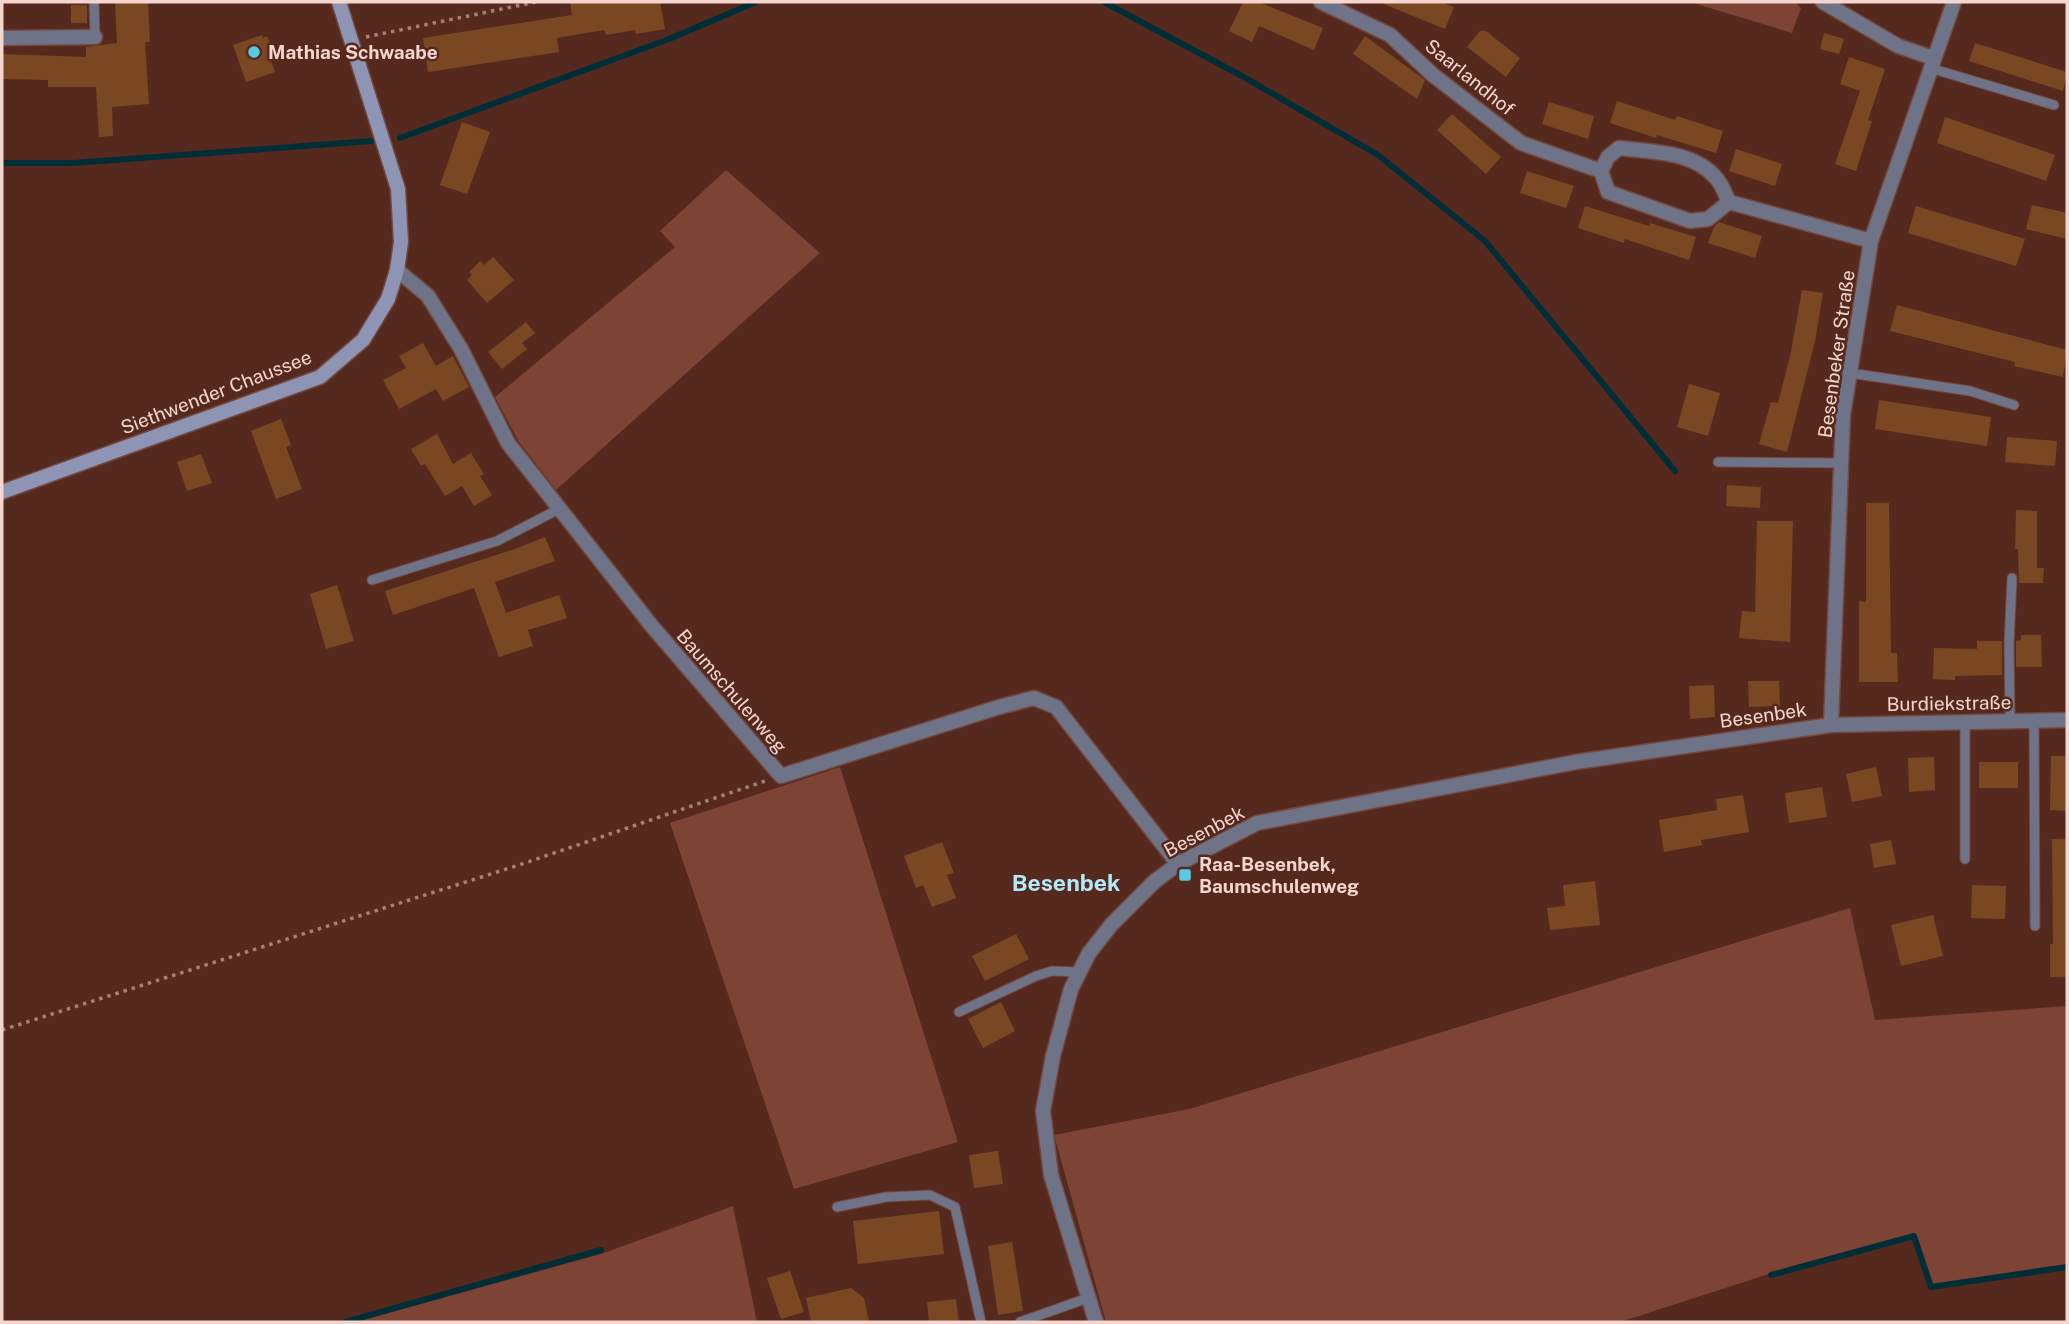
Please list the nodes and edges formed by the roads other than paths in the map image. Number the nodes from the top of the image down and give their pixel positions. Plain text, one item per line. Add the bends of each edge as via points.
1 (94, 2) edge
2 (339, 2) edge
3 (1321, 2) edge
4 (1824, 2) edge
5 (1954, 2) edge
6 (95, 37) joint
7 (2, 38) edge
8 (1931, 63) junction
9 (2054, 105) dead end
10 (1601, 171) junction
11 (1729, 202) junction
12 (1871, 241) junction
13 (397, 271) junction
14 (1850, 373) junction
15 (2014, 405) dead end
16 (1718, 462) dead end
17 (1842, 463) junction
18 (2, 492) edge
19 (559, 509) junction
20 (2012, 578) dead end
21 (372, 580) dead end
22 (2034, 720) junction
23 (2067, 720) edge
24 (2010, 721) junction
25 (1965, 722) junction
26 (1831, 725) junction
27 (1965, 859) dead end
28 (1178, 864) junction
29 (2035, 926) dead end
30 (1080, 972) junction
31 (959, 1012) dead end
32 (837, 1207) dead end
33 (1088, 1298) junction
34 (981, 1322) edge
35 (1020, 1322) edge
36 (1096, 1322) edge

1 - 6 lane
2 - 13 main road, Siethwender Chaussee via 398,189 401,242
3 - 10 street, Saarlandhof via 1390,35 1521,144
4 - 8 street
5 - 8 street, Besenbeker Straße
6 - 7 street
8 - 9 lane
8 - 12 street, Besenbeker Straße
10 - 11 street via 1608,192 1690,221 1708,219
10 - 11 street via 1619,148 1681,156 1704,166 1718,179
11 - 12 street
12 - 14 street, Besenbeker Straße
13 - 18 main road, Siethwender Chaussee via 388,299 363,340 320,376
13 - 19 street, Baumschulenweg via 428,296 461,349 508,443
14 - 15 lane via 1970,391
14 - 17 street, Besenbeker Straße
16 - 17 lane
17 - 26 street, Besenbeker Straße
19 - 21 lane via 497,541
19 - 28 street, Baumschulenweg via 781,776 1034,698 1056,706
20 - 24 lane
22 - 23 street, Burdiekstraße
22 - 24 street, Burdiekstraße
22 - 29 lane
24 - 25 street, Burdiekstraße
25 - 26 street, Burdiekstraße
25 - 27 lane
26 - 28 street, Besenbek via 1576,762 1257,823
28 - 30 street, Besenbek via 1112,924
30 - 31 lane via 1052,971 1036,976
30 - 33 street, Besenbek via 1053,1056 1043,1111 1051,1175
32 - 34 lane via 886,1197 930,1195 955,1208
33 - 35 lane
33 - 36 street, Besenbek

